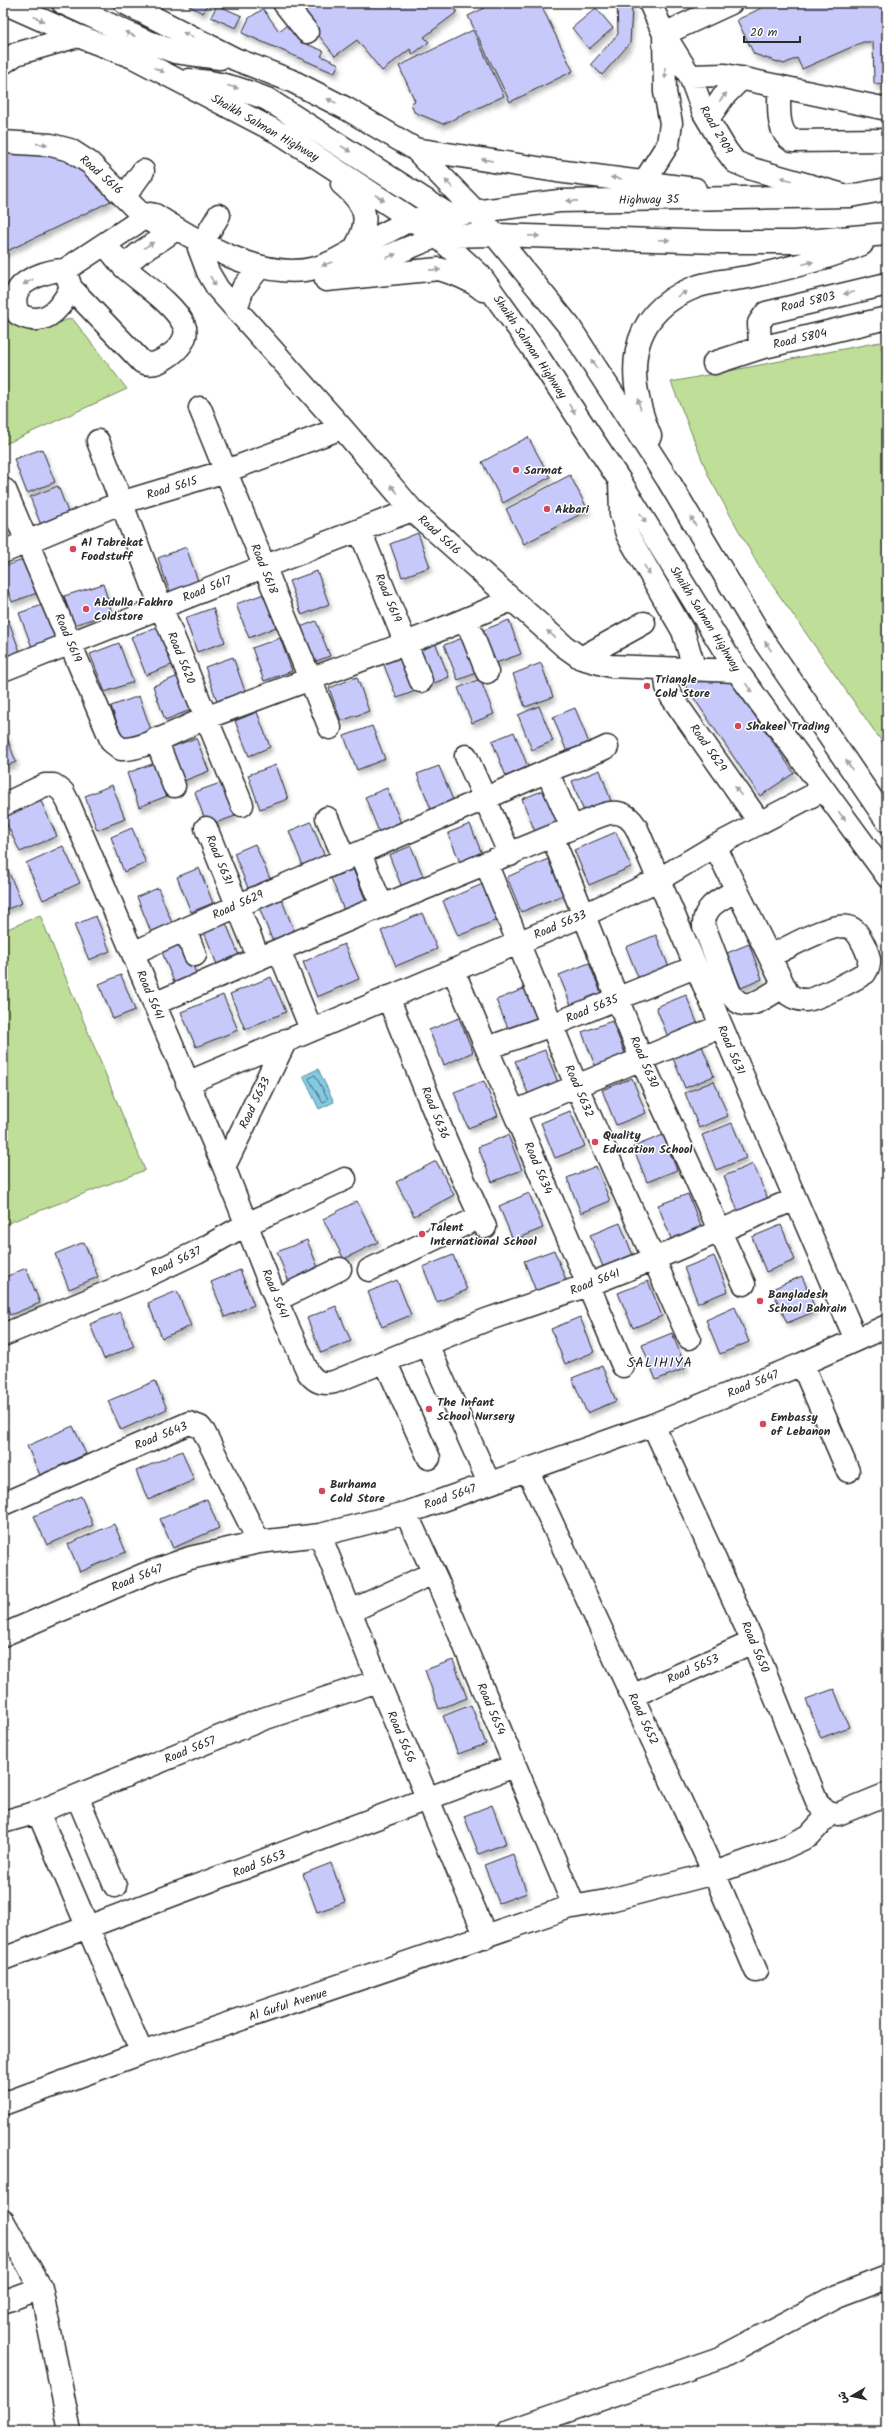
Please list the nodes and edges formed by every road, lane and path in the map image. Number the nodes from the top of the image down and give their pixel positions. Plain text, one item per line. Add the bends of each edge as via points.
1 (4, 3) edge
2 (63, 3) edge
3 (284, 3) edge
4 (650, 3) edge
5 (731, 3) edge
6 (133, 6) edge
7 (307, 32) dead end
8 (664, 34) junction
9 (78, 36) junction
10 (235, 59) junction
11 (3, 62) edge
12 (690, 76) junction
13 (742, 78) junction
14 (180, 80) junction
15 (779, 86) junction
16 (887, 109) edge
17 (708, 119) junction
18 (282, 135) junction
19 (887, 140) edge
20 (3, 142) edge
21 (415, 149) junction
22 (143, 171) dead end
23 (644, 182) junction
24 (887, 189) edge
25 (125, 196) junction
26 (850, 196) junction
27 (765, 199) junction
28 (476, 212) junction
29 (446, 214) junction
30 (219, 215) dead end
31 (144, 217) junction
32 (410, 220) junction
33 (173, 231) junction
34 (495, 235) junction
35 (884, 235) edge
36 (437, 236) junction
37 (105, 245) junction
38 (200, 245) junction
39 (354, 250) junction
40 (125, 267) junction
41 (258, 271) junction
42 (326, 280) junction
43 (887, 284) edge
44 (503, 308) junction
45 (236, 309) junction
46 (887, 318) edge
47 (760, 348) junction
48 (714, 363) dead end
49 (200, 408) dead end
50 (342, 428) junction
51 (98, 441) dead end
52 (226, 471) junction
53 (668, 480) junction
54 (620, 482) junction
55 (5, 490) dead end
56 (120, 503) junction
57 (412, 510) junction
58 (360, 531) junction
59 (27, 542) junction
60 (3, 552) edge
61 (263, 567) junction
62 (511, 600) junction
63 (161, 608) junction
64 (466, 620) junction
65 (644, 623) dead end
66 (406, 642) junction
67 (71, 643) junction
68 (581, 658) junction
69 (665, 669) junction
70 (3, 670) edge
71 (695, 670) junction
72 (737, 671) junction
73 (487, 672) dead end
74 (310, 680) junction
75 (421, 681) dead end
76 (206, 718) junction
77 (330, 728) dead end
78 (156, 739) junction
79 (607, 747) dead end
80 (466, 756) dead end
81 (547, 771) junction
82 (174, 786) dead end
83 (823, 790) junction
84 (485, 800) junction
85 (3, 805) edge
86 (242, 805) dead end
87 (327, 818) dead end
88 (887, 821) edge
89 (760, 823) junction
90 (206, 828) dead end
91 (572, 828) junction
92 (552, 836) junction
93 (715, 846) junction
94 (510, 854) junction
95 (352, 857) junction
96 (486, 863) junction
97 (887, 876) edge
98 (658, 880) junction
99 (737, 890) junction
100 (237, 905) junction
101 (382, 906) junction
102 (584, 915) junction
103 (185, 929) junction
104 (519, 943) junction
105 (279, 950) junction
106 (133, 953) junction
107 (195, 955) dead end
108 (770, 956) junction
109 (259, 959) junction
110 (695, 967) junction
111 (453, 970) junction
112 (784, 986) junction
113 (388, 997) junction
114 (617, 999) junction
115 (154, 1004) junction
116 (552, 1025) junction
117 (721, 1026) junction
118 (310, 1029) junction
119 (286, 1040) junction
120 (487, 1048) junction
121 (641, 1058) junction
122 (187, 1083) junction
123 (576, 1085) junction
124 (514, 1112) junction
125 (224, 1167) junction
126 (345, 1179) dead end
127 (795, 1199) junction
128 (247, 1224) junction
129 (721, 1231) junction
130 (654, 1259) junction
131 (340, 1268) dead end
132 (369, 1270) dead end
133 (744, 1284) dead end
134 (588, 1285) junction
135 (276, 1300) junction
136 (887, 1326) edge
137 (3, 1335) edge
138 (689, 1338) dead end
139 (856, 1340) junction
140 (427, 1344) junction
141 (385, 1361) junction
142 (802, 1364) junction
143 (622, 1366) dead end
144 (653, 1425) junction
145 (429, 1458) dead end
146 (527, 1469) junction
147 (848, 1472) dead end
148 (488, 1483) junction
149 (3, 1504) edge
150 (406, 1513) junction
151 (320, 1535) junction
152 (259, 1542) junction
153 (433, 1573) junction
154 (352, 1612) junction
155 (3, 1635) edge
156 (753, 1642) junction
157 (378, 1681) junction
158 (632, 1696) junction
159 (514, 1766) junction
160 (887, 1794) edge
161 (77, 1796) junction
162 (428, 1800) junction
163 (38, 1812) junction
164 (830, 1813) junction
165 (3, 1822) edge
166 (714, 1873) junction
167 (115, 1886) dead end
168 (574, 1906) junction
169 (88, 1928) junction
170 (486, 1937) junction
171 (3, 1959) edge
172 (756, 1971) dead end
173 (142, 2053) junction
174 (3, 2104) edge
175 (3, 2221) edge
176 (887, 2277) edge
177 (41, 2288) junction
178 (3, 2302) edge
179 (70, 2431) edge
180 (509, 2431) edge

1 -> 9 street, Shaikh Salman Highway
10 -> 2 street via 175,52 140,39
3 - 7 street
4 - 8 street, Road 2909
5 - 8 street
10 -> 6 street
8 - 12 street, Road 2909
8 -> 23 street, Road 2909 via 666,92 671,123 668,144
9 - 11 street via 16,54
9 -> 14 street, Shaikh Salman Highway via 133,57
21 -> 10 street via 347,109 292,81
12 - 13 street via 725,75
12 - 17 street, Road 2909
13 - 15 street
17 -> 13 street via 723,97
14 - 18 street, Shaikh Salman Highway
14 -> 29 street via 206,81 234,87 267,99 380,169
15 - 16 street
15 - 19 street via 780,129 784,136 792,141
26 -> 17 street, Road 2909 via 735,162
18 -> 32 street, Shaikh Salman Highway
18 - 39 street via 355,195 362,206 366,217 363,234
20 -> 25 street, Road 5616 via 51,145 70,150 90,162
23 -> 21 street
28 -> 21 street
22 - 25 street
23 - 27 street
24 - 26 street, Highway 35
25 - 31 street, Road 5616
26 - 27 street, Highway 35
27 -> 28 street, Highway 35 via 560,201
28 - 29 street, Highway 35
28 - 34 street
29 - 32 street, Highway 35
29 - 34 street
30 - 38 street
31 - 33 street, Road 5616
31 - 37 street
32 - 36 street, Shaikh Salman Highway
32 - 39 street, Road 5616
33 - 38 street, Road 5616
40 -> 33 street via 139,251
34 -> 35 street via 718,242 795,242
34 - 36 street
53 -> 34 street via 569,326
53 -> 35 street via 637,398 634,370 644,326 671,300 694,288 758,276 824,259
42 -> 36 street, Road 5616 via 353,272
36 - 44 street, Shaikh Salman Highway via 480,275
37 - 40 street
37 - 40 street via 68,279 142,362 161,362 176,352 183,342 185,326 174,311
38 - 41 street, Road 5616
38 -> 45 street, Road 5616 via 208,272 218,289
39 -> 41 street, Road 5616 via 331,263 298,272
41 - 42 street, Road 5616 via 295,282
41 - 45 street via 244,288
42 -> 44 street via 439,269 475,284
43 -> 47 street, Road 5803 via 766,313 759,323
44 -> 54 street, Shaikh Salman Highway
45 - 50 street, Road 5616
46 - 47 street, Road 5804
47 - 48 street, Road 5804
49 - 52 street, Road 5618
50 - 52 street, Road 5615
57 -> 50 street, Road 5616
51 - 56 street, Road 5620
52 - 56 street, Road 5615
52 - 61 street, Road 5618
88 -> 53 street via 762,638
54 -> 71 street via 621,514 627,534 683,631
54 -> 72 street, Shaikh Salman Highway
55 - 59 street, Road 5619
56 - 59 street, Road 5615
56 - 63 street, Road 5620
57 - 58 street, Road 5617
57 - 62 street, Road 5616
58 - 61 street, Road 5617
58 - 66 street, Road 5619
59 - 60 street, Road 5615
59 - 67 street, Road 5619
61 - 63 street, Road 5617
61 - 74 street, Road 5618
62 - 64 street, Road 5619
68 -> 62 street, Road 5616
63 - 67 street, Road 5617
63 - 76 street, Road 5620
64 - 66 street, Road 5619
64 - 73 street
65 - 68 street
66 - 74 street, Road 5619
66 - 75 street, Road 5619
67 - 70 street, Road 5617
67 - 78 street, Road 5619 via 112,742 126,750
68 - 69 street, Road 5616 via 610,666
69 - 71 street, Road 5616
89 -> 69 street, Road 5629 via 669,692
71 - 72 street, Road 5616
72 -> 83 street, Shaikh Salman Highway
74 - 76 street, Road 5619
74 - 77 street, Road 5618
76 - 78 street, Road 5619
76 - 86 street, Road 5620
78 - 82 street
79 - 81 street, Road 5629
80 - 84 street
81 - 84 street, Road 5629
81 - 91 street
83 - 89 street, Road 5633
83 -> 97 street, Shaikh Salman Highway
84 - 94 street
84 - 95 street, Road 5629
85 - 106 street, Road 5641 via 45,785 54,785 63,792
87 - 95 street
89 - 93 street, Road 5633
90 - 100 street, Road 5631
91 - 92 street, Road 5631
91 - 98 street, Road 5631 via 608,814 626,814 637,829
92 - 94 street, Road 5631
92 - 102 street, Road 5630
93 - 98 street, Road 5633
93 - 99 street
94 - 96 street, Road 5631
95 - 100 street, Road 5629
95 - 101 street
96 - 101 street, Road 5631
96 - 104 street, Road 5632
98 - 102 street, Road 5633
98 - 110 street, Road 5631
99 - 108 street
99 - 112 street via 713,904 705,913 703,920 729,991 733,999 741,1004 750,1005
100 - 103 street, Road 5629
100 - 109 street, Road 5631
101 - 105 street, Road 5631
102 - 104 street, Road 5633
102 - 114 street, Road 5630
103 - 106 street, Road 5629
103 - 107 street
104 - 111 street, Road 5633
104 - 116 street, Road 5632
105 - 109 street, Road 5631
105 - 118 street
106 - 115 street, Road 5641
108 - 112 street
108 - 112 street via 829,929 848,927 856,931 870,959 870,967 865,973 808,1000 797,1000 788,994
109 - 115 street, Road 5631
110 - 114 street, Road 5635
110 - 117 street, Road 5631
111 - 113 street, Road 5633
111 - 120 street, Road 5634
113 - 118 street, Road 5633
113 - 132 street, Road 5636 via 482,1222
114 - 116 street, Road 5635
114 - 121 street, Road 5630
115 - 122 street, Road 5641
116 - 120 street, Road 5635
116 - 123 street, Road 5632
117 - 121 street
117 - 127 street, Road 5631
118 - 119 street, Road 5633
119 - 122 street, Road 5633
119 - 125 street, Road 5633
120 - 124 street, Road 5634
121 - 123 street
121 - 129 street, Road 5630
122 - 125 street, Road 5641
123 - 124 street
123 - 130 street, Road 5632
124 - 134 street, Road 5634
125 - 128 street, Road 5641
126 - 128 street, Road 5637
127 - 129 street, Road 5641
127 - 139 street, Road 5631
128 - 135 street, Road 5641
128 - 137 street, Road 5637 via 197,1252 140,1279
129 - 130 street, Road 5641
129 - 133 street, Road 5630
130 - 134 street, Road 5641
130 - 138 street, Road 5632
131 - 135 street
134 - 140 street, Road 5641 via 486,1320
134 - 143 street, Road 5634
135 - 141 street, Road 5641 via 308,1372 316,1381 334,1382
136 - 139 street, Road 5647
139 - 142 street, Road 5647
140 - 141 street, Road 5641
140 - 148 street
141 - 145 street
142 - 144 street, Road 5647
142 - 147 street
144 - 146 street, Road 5647
144 - 156 street, Road 5650
146 - 148 street, Road 5647
146 - 158 street, Road 5652
148 - 150 street, Road 5647
149 - 152 street, Road 5643 via 189,1423 200,1427 204,1432
150 - 151 street, Road 5647
150 - 153 street, Road 5654
151 - 152 street, Road 5647
151 - 154 street, Road 5656
152 - 155 street, Road 5647 via 190,1558 145,1574
153 - 154 street
153 - 159 street, Road 5654
154 - 157 street, Road 5656
156 - 158 street, Road 5653
156 - 164 street, Road 5650 via 815,1798 822,1808
157 - 161 street, Road 5657 via 263,1719
157 - 162 street, Road 5656
158 - 166 street, Road 5652
159 - 162 street, Road 5653
159 - 168 street, Road 5654
160 - 164 street via 844,1813
161 - 163 street, Road 5657
161 - 167 street
162 - 169 street, Road 5653
162 - 170 street, Road 5656
163 - 165 street, Road 5657
163 - 169 street
164 - 166 street, Al Guful Avenue via 814,1832 803,1840
166 - 168 street, Al Guful Avenue via 606,1902
166 - 172 street, Road 5652
168 - 170 street, Al Guful Avenue
169 - 171 street, Road 5653
169 - 173 street
170 - 173 street, Al Guful Avenue
173 - 174 street, Al Guful Avenue
175 - 177 street
176 - 180 street via 831,2299 720,2358
177 - 178 street
177 - 179 street

